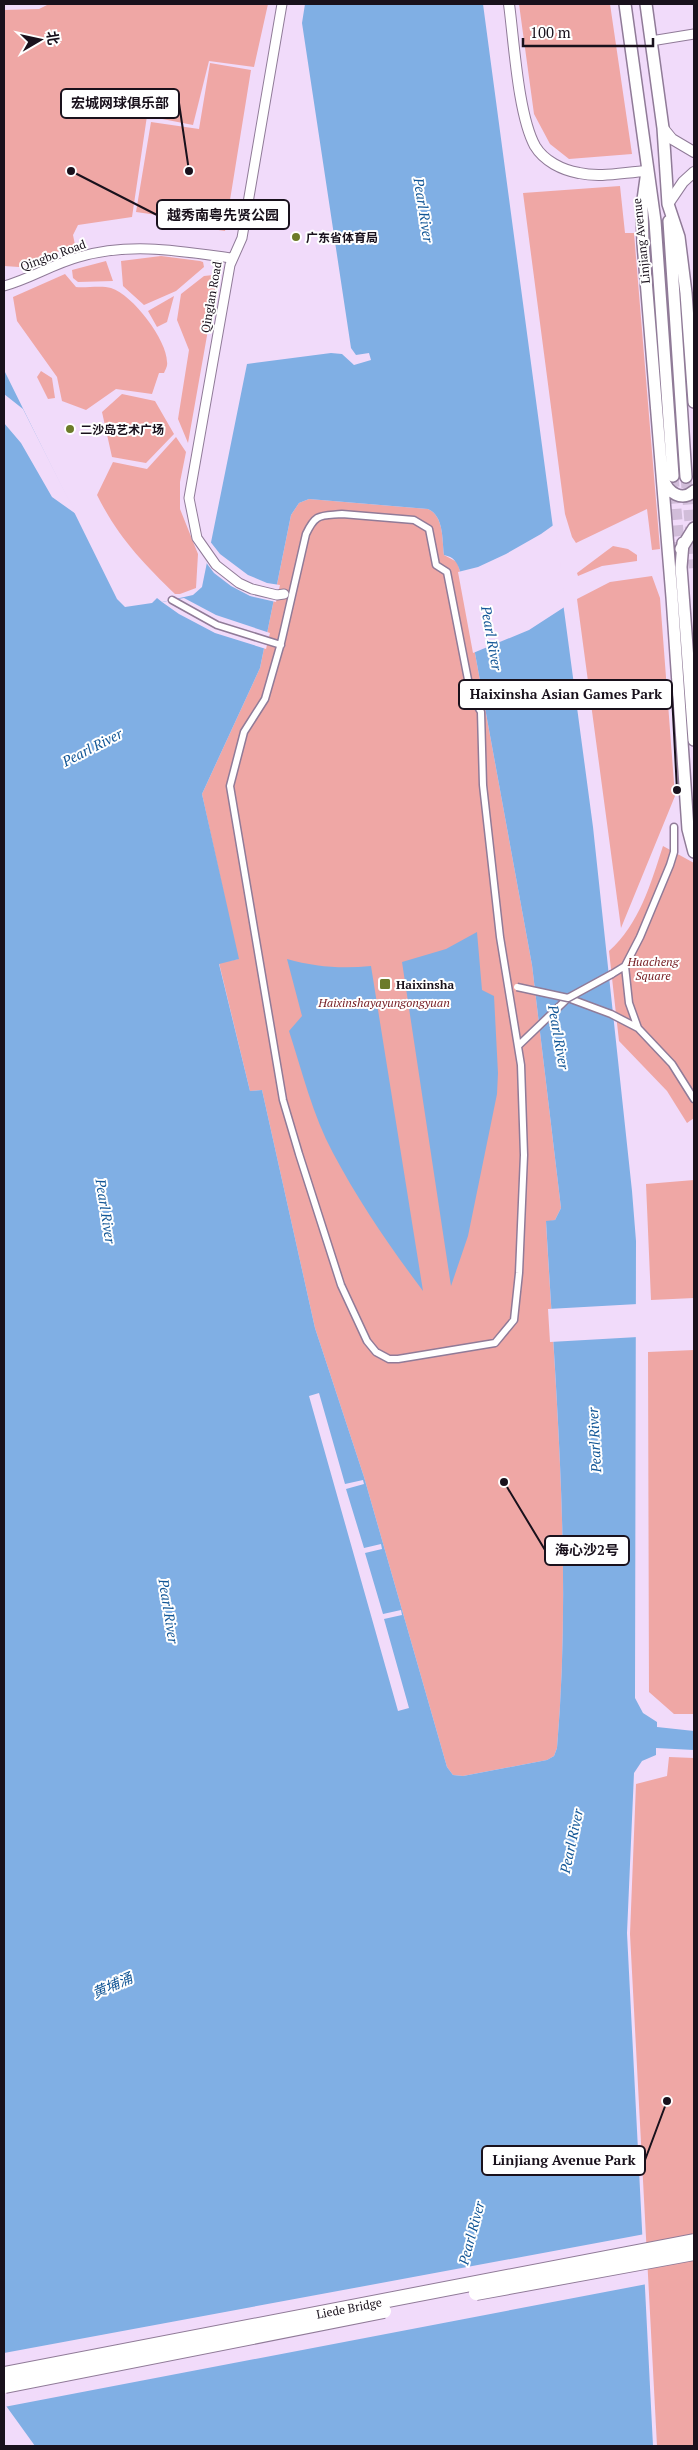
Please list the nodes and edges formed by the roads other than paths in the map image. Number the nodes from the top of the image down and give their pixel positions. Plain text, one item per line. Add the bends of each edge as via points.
1 (282, 4) edge
2 (509, 4) edge
3 (625, 4) edge
4 (646, 4) edge
5 (694, 34) edge
6 (651, 41) junction
7 (663, 128) junction
8 (694, 152) edge
9 (647, 171) junction
10 (694, 172) edge
11 (668, 204) junction
12 (231, 258) junction
13 (4, 286) edge
14 (694, 402) edge
15 (667, 476) junction
16 (686, 476) tunnel mouth
17 (694, 491) edge
18 (694, 528) edge
19 (683, 543) junction
20 (668, 553) junction
21 (676, 575) junction
22 (288, 593) junction
23 (677, 597) junction
24 (172, 600) dead end
25 (281, 645) junction
26 (694, 740) edge
27 (674, 828) dead end
28 (694, 852) edge
29 (625, 966) junction
30 (513, 987) junction
31 (568, 998) junction
32 (638, 1028) junction
33 (519, 1045) junction
34 (694, 1099) edge
35 (694, 2241) edge
36 (694, 2253) edge
37 (4, 2380) edge

1 - 12 street, Qinglan Road via 242,238
2 - 9 street via 530,133 544,157 554,165 580,174
3 - 9 main road
4 - 6 main road
5 - 6 street
6 - 7 main road
7 - 8 street via 678,143
7 - 11 main road
9 - 15 main road via 642,207 643,243
10 - 11 street
11 - 14 main road via 679,237
11 - 16 main road
12 - 13 street, Qingbo Road via 150,247 106,250 79,256
12 - 22 street, Qinglan Road via 189,498 198,538 216,565 239,584 260,592
15 - 17 main road via 665,486 674,494 687,496
15 - 20 main road
18 - 19 main road
19 - 21 main road
19 - 23 main road
20 - 21 main road
20 - 23 main road
21 - 23 main road
22 - 25 street
22 - 30 street via 306,534 312,520 318,516 342,514 414,520 429,529 436,565 447,572 471,695 482,712 483,785 500,937
23 - 26 main road
23 - 28 main road via 688,829
24 - 25 street via 217,625
25 - 33 street via 265,700 244,732 230,786 284,1100 341,1285 367,1341 376,1352 389,1359 495,1342 514,1320 524,1155
27 - 29 street via 674,852 670,865
29 - 31 street, bridge
29 - 32 street via 629,1003
30 - 31 street, bridge
30 - 33 street
31 - 32 street
31 - 33 street
32 - 34 street via 672,1064
35 - 37 highway, Liede Bridge, bridge
36 - 37 highway, Liede Bridge, bridge via 394,2309 197,2350

